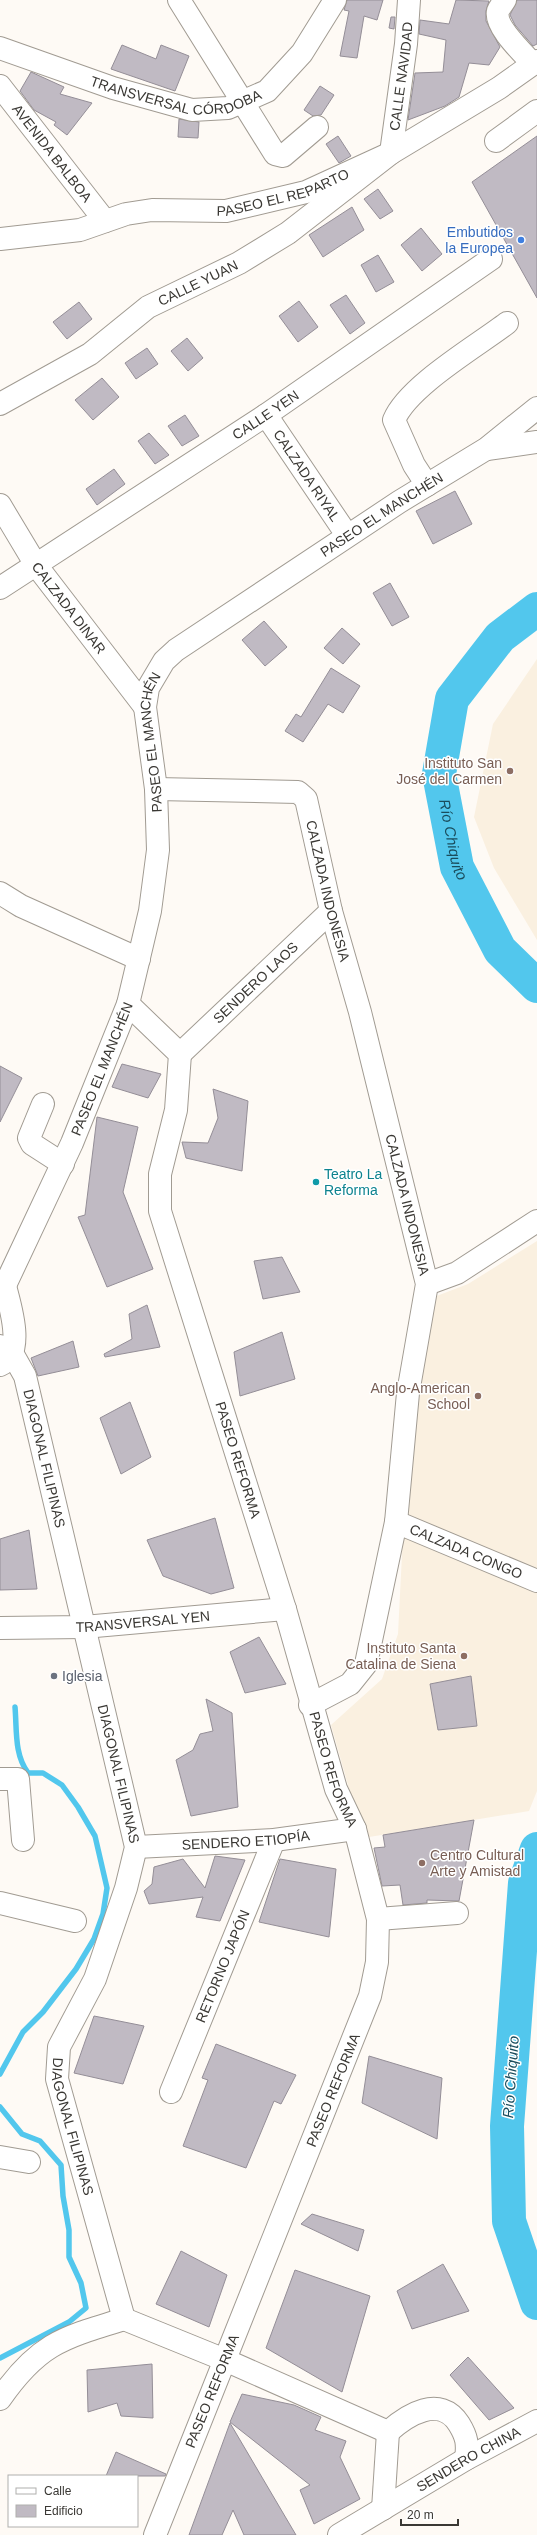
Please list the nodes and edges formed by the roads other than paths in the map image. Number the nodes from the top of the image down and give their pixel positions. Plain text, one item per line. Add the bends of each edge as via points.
1 (179, 0) edge
2 (335, 0) edge
3 (409, 0) edge
4 (505, 0) edge
5 (0, 48) edge
6 (535, 63) edge
7 (0, 86) edge
8 (241, 102) junction
9 (537, 111) edge
10 (317, 127) dead end
11 (496, 141) dead end
12 (391, 153) junction
13 (105, 221) junction
14 (0, 239) edge
15 (491, 259) dead end
16 (507, 323) dead end
17 (0, 404) edge
18 (537, 408) edge
19 (266, 415) junction
20 (537, 442) edge
21 (486, 449) junction
22 (427, 485) junction
23 (0, 505) edge
24 (347, 536) junction
25 (36, 565) junction
26 (0, 588) edge
27 (145, 707) junction
28 (156, 789) junction
29 (0, 893) edge
30 (331, 912) junction
31 (139, 959) junction
32 (128, 1004) junction
33 (180, 1054) junction
34 (43, 1104) dead end
35 (62, 1164) junction
36 (537, 1221) edge
37 (427, 1284) junction
38 (3, 1291) edge
39 (4, 1355) edge
40 (396, 1522) junction
41 (537, 1581) edge
42 (285, 1609) junction
43 (84, 1627) junction
44 (0, 1628) edge
45 (310, 1705) junction
46 (0, 1779) edge
47 (355, 1829) junction
48 (22, 1840) dead end
49 (274, 1840) junction
50 (136, 1847) junction
51 (0, 1903) edge
52 (457, 1913) dead end
53 (378, 1919) junction
54 (75, 1921) dead end
55 (171, 2092) dead end
56 (0, 2157) edge
57 (29, 2162) dead end
58 (124, 2319) junction
59 (225, 2360) junction
60 (0, 2399) edge
61 (537, 2421) edge
62 (388, 2432) junction
63 (466, 2459) junction
64 (383, 2509) junction
65 (154, 2535) edge
66 (339, 2535) edge

1 - 8 street
2 - 8 street, TRANSVERSAL CÓRDOBA via 302,53 267,91
3 - 12 street, CALLE NAVIDAD via 406,44
4 - 6 street via 498,12 503,29
5 - 8 street, TRANSVERSAL CÓRDOBA via 113,88 192,110 228,108
6 - 12 street, PASEO EL REPARTO via 499,88
7 - 13 street, AVENIDA BALBOA
8 - 10 street via 275,154 279,156 283,156
9 - 11 street
12 - 13 street, PASEO EL REPARTO via 306,192 262,204 226,211 152,210 126,214
12 - 17 street, CALLE YUAN via 288,233 238,263 148,307 90,354
13 - 14 street, PASEO EL REPARTO via 74,231
15 - 19 street, CALLE YEN
16 - 22 street via 422,386 399,409 394,420
18 - 21 street, PASEO EL MANCHÉN
19 - 24 street, CALZADA RIYAL
19 - 25 street, CALLE YEN
20 - 21 street
21 - 22 street, PASEO EL MANCHÉN
22 - 24 street, PASEO EL MANCHÉN
23 - 25 street, CALZADA DINAR
24 - 27 street, PASEO EL MANCHÉN via 170,655 154,674 148,688
25 - 26 street, CALLE YEN
25 - 27 street, CALZADA DINAR
27 - 28 street, PASEO EL MANCHÉN
28 - 30 street, CALZADA INDONESIA via 298,792 306,799
28 - 31 street, PASEO EL MANCHÉN via 158,850 150,911
29 - 31 street via 21,906
30 - 33 street, SENDERO LAOS
30 - 37 street, CALZADA INDONESIA via 360,1012
31 - 32 street, PASEO EL MANCHÉN
32 - 33 street
32 - 35 street, PASEO EL MANCHÉN
33 - 42 street, PASEO REFORMA via 176,1110 160,1174 160,1211
34 - 35 street via 29,1138 32,1144
35 - 38 street, PASEO EL MANCHÉN
36 - 37 street via 457,1273
37 - 40 street, CALZADA INDONESIA via 408,1393
38 - 39 street, DIAGONAL FILIPINAS via 16,1340
39 - 43 street, DIAGONAL FILIPINAS via 25,1376
40 - 41 street, CALZADA CONGO
40 - 45 street, CALZADA INDONESIA via 366,1664 350,1684
42 - 43 street, TRANSVERSAL YEN
42 - 45 street, PASEO REFORMA
43 - 44 street, TRANSVERSAL YEN
43 - 50 street, DIAGONAL FILIPINAS
45 - 47 street, PASEO REFORMA via 336,1789
46 - 48 street via 18,1779
47 - 49 street, SENDERO ETIOPÍA
47 - 53 street, PASEO REFORMA
49 - 50 street, SENDERO ETIOPÍA
49 - 55 street, RETORNO JAPÓN
50 - 58 street, DIAGONAL FILIPINAS via 126,1888 94,1979 59,2047 57,2079
51 - 54 street
52 - 53 street
53 - 59 street, PASEO REFORMA via 377,1962 370,1996
56 - 57 street
58 - 59 street
58 - 60 street via 71,2335 39,2353 14,2378
59 - 62 street
59 - 65 street, PASEO REFORMA
61 - 63 street, SENDERO CHINA
62 - 63 street via 402,2419 419,2411 436,2408 446,2411 456,2419 469,2443
62 - 64 street
63 - 64 street, SENDERO CHINA
64 - 66 street, SENDERO CHINA

